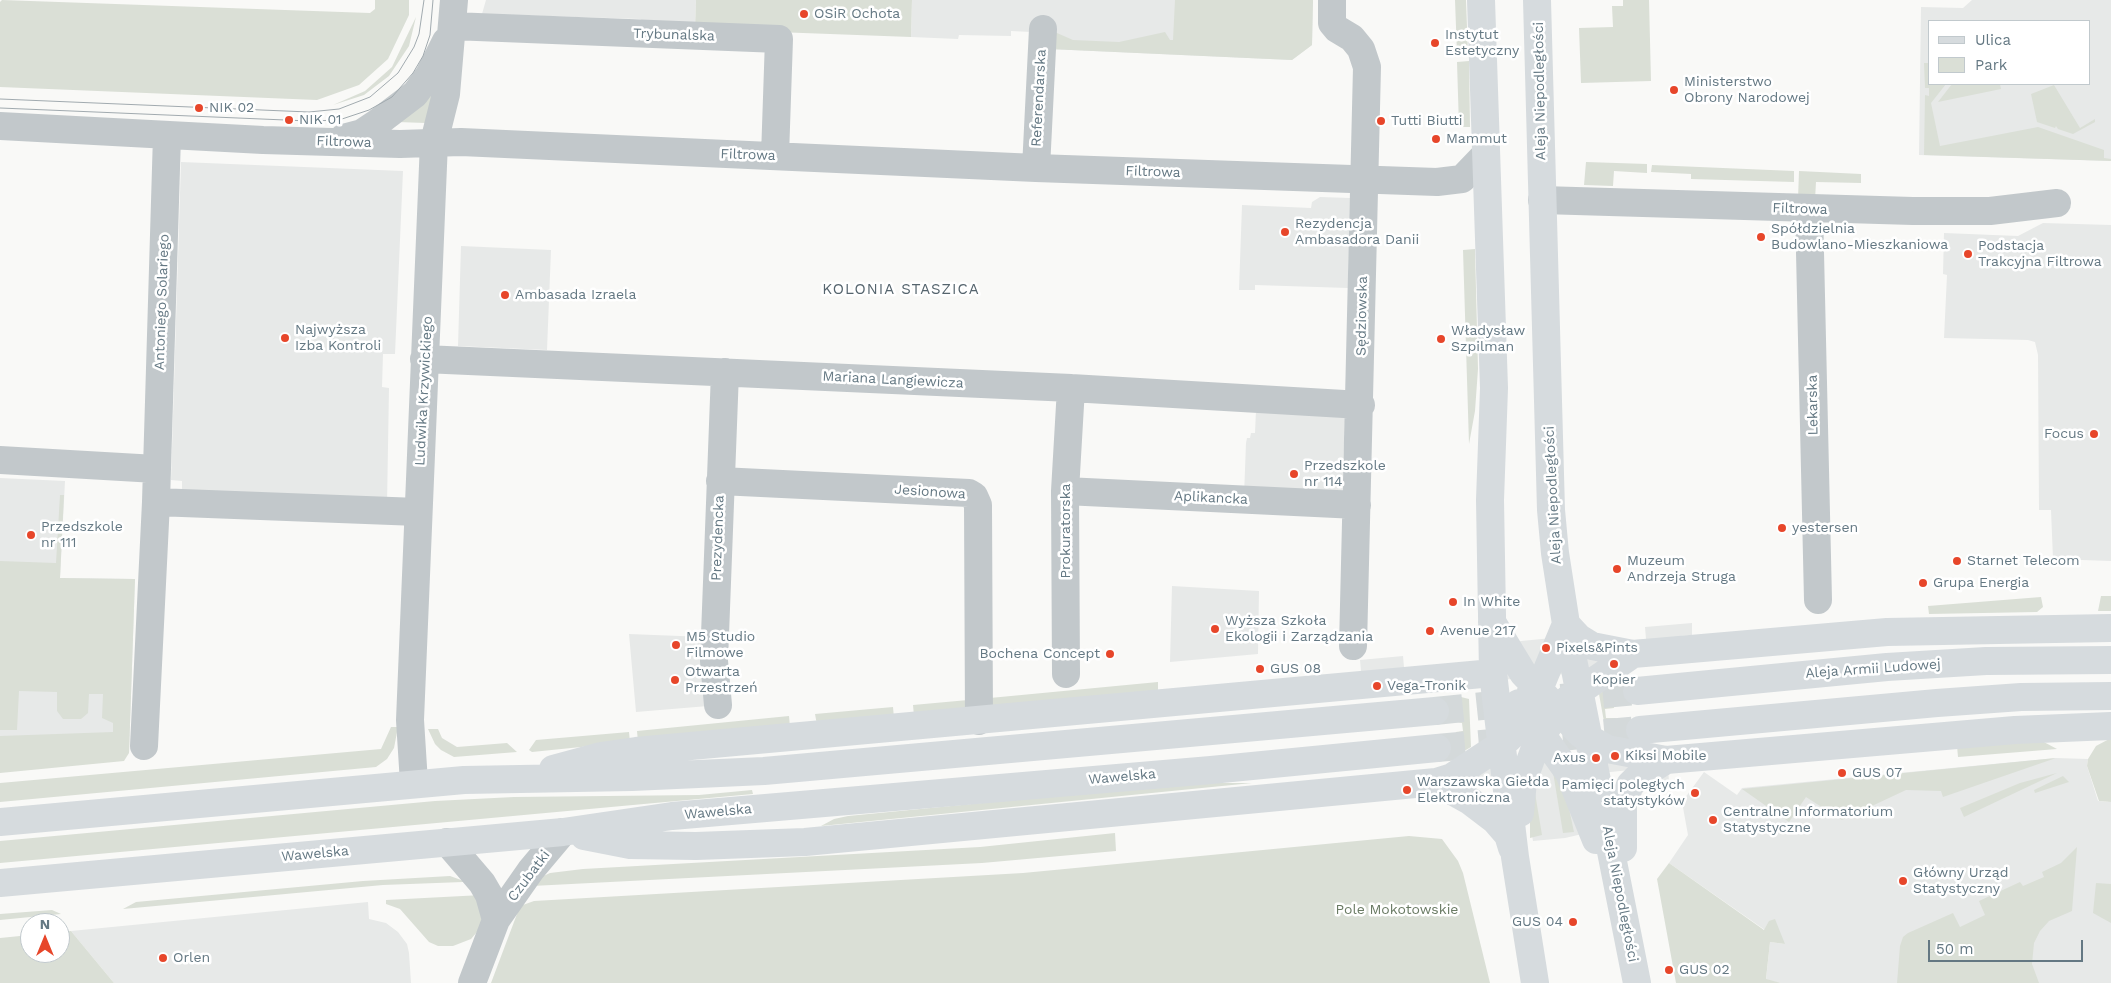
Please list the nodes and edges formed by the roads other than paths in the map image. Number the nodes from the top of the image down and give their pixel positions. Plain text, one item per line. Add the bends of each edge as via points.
1 (1332, 0) edge
2 (1481, 0) edge
3 (1537, 0) edge
4 (453, 13) edge
5 (1043, 29) dead end
6 (0, 126) edge
7 (167, 135) junction
8 (323, 142) junction
9 (434, 142) junction
10 (1486, 154) junction
11 (775, 156) junction
12 (1036, 168) junction
13 (1364, 180) junction
14 (1542, 200) junction
15 (2058, 203) dead end
16 (1809, 209) junction
17 (424, 359) junction
18 (725, 372) junction
19 (1071, 388) junction
20 (1361, 405) junction
21 (0, 460) edge
22 (156, 468) junction
23 (720, 481) junction
24 (1065, 491) junction
25 (156, 502) junction
26 (1357, 505) junction
27 (418, 512) junction
28 (1818, 600) dead end
29 (1491, 621) junction
30 (1566, 624) junction
31 (2111, 628) edge
32 (1353, 646) dead end
33 (1634, 654) junction
34 (2111, 660) edge
35 (1493, 673) junction
36 (1066, 674) dead end
37 (1580, 690) junction
38 (1637, 691) tunnel mouth
39 (2111, 696) edge
40 (718, 704) dead end
41 (1435, 711) tunnel mouth
42 (1542, 713) junction
43 (979, 721) junction
44 (2111, 726) edge
45 (1640, 730) tunnel mouth
46 (1590, 739) junction
47 (1502, 744) junction
48 (144, 746) dead end
49 (1437, 748) tunnel mouth
50 (1666, 760) junction
51 (523, 779) junction
52 (1436, 782) junction
53 (414, 783) junction
54 (0, 822) edge
55 (563, 832) junction
56 (447, 842) junction
57 (1515, 857) junction
58 (0, 882) edge
59 (1623, 912) junction
60 (496, 920) junction
61 (472, 983) edge
62 (1535, 983) edge
63 (1637, 983) edge

1 - 13 street, Sędziowska via 1332,23 1361,49 1367,67
2 - 10 main road
3 - 14 main road, Aleja Niepodległości
4 - 8 street via 429,76 406,103 362,133
4 - 9 street, Ludwika Krzywickiego via 446,94
4 - 11 street, Trybunalska via 780,39
5 - 12 street, Referendarska
6 - 7 street, Filtrowa
7 - 8 street, Filtrowa
7 - 22 street, Antoniego Solariego
8 - 9 street, Filtrowa
9 - 11 street, Filtrowa
9 - 17 street, Ludwika Krzywickiego
10 - 13 street, Filtrowa via 1468,174 1455,180
10 - 29 main road via 1494,388 1490,490
11 - 12 street, Filtrowa
12 - 13 street, Filtrowa
13 - 20 street, Sędziowska
14 - 16 street, Filtrowa
14 - 30 main road, Aleja Niepodległości via 1552,519
15 - 16 street, Filtrowa via 1990,210
16 - 28 street, Lekarska
17 - 18 street, Mariana Langiewicza
17 - 27 street, Ludwika Krzywickiego
18 - 19 street, Mariana Langiewicza
18 - 23 street, Prezydencka
19 - 20 street, Mariana Langiewicza
19 - 24 street, Prokuratorska
20 - 26 street, Sędziowska
21 - 22 street
22 - 25 street, Antoniego Solariego
23 - 40 street, Prezydencka via 714,662
23 - 43 street, Jesionowa via 969,493 974,496 978,505
24 - 26 street, Aplikancka
24 - 36 street, Prokuratorska
25 - 27 street
25 - 48 street
26 - 32 street, Sędziowska
27 - 53 street, Ludwika Krzywickiego via 410,731
29 - 35 main road
29 - 42 main road via 1523,673
30 - 33 main road via 1592,646
30 - 37 main road, Aleja Niepodległości
30 - 42 main road
31 - 33 main road via 1887,632
33 - 37 main road
34 - 38 main road, Aleja Armii Ludowej via 1887,667
35 - 42 main road
35 - 43 main road
35 - 47 main road
37 - 42 main road
37 - 46 main road, Aleja Niepodległości
39 - 45 main road via 2021,697 1937,703
41 - 51 main road via 764,771
42 - 46 main road
42 - 47 main road
42 - 57 main road via 1536,745 1523,781
42 - 59 main road via 1558,756 1578,793
43 - 51 main road via 601,756
44 - 50 main road via 2015,730
46 - 50 main road via 1607,749
46 - 59 main road, Aleja Niepodległości
47 - 52 main road via 1452,776
47 - 57 main road
49 - 55 main road, Wawelska via 672,816
50 - 59 main road via 1637,778 1626,793 1623,804
51 - 53 main road
52 - 55 main road via 768,844 630,845
52 - 57 main road via 1495,820 1508,836
53 - 54 main road
55 - 56 main road, Wawelska
55 - 60 street, Czubatki
56 - 58 main road, Wawelska
56 - 60 street, Czubatki via 482,883
57 - 62 main road
59 - 63 main road, Aleja Niepodległości
60 - 61 street, Czubatki

